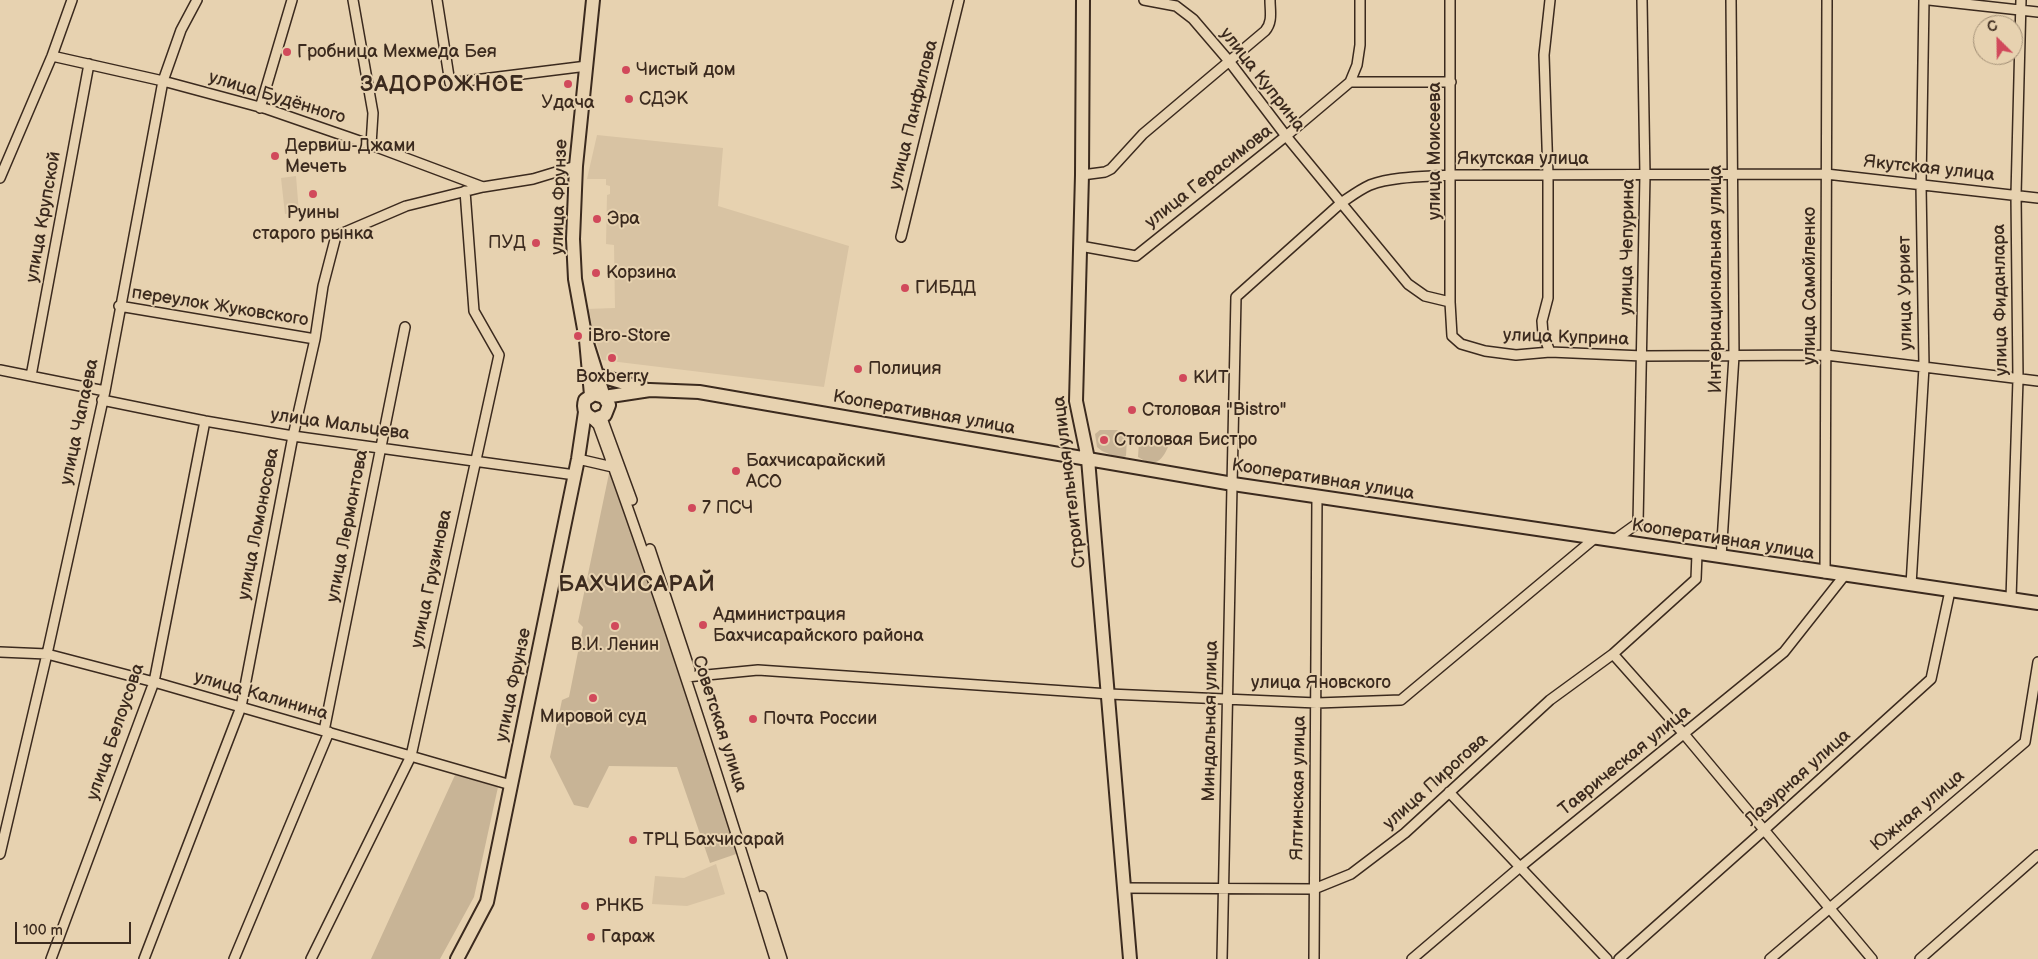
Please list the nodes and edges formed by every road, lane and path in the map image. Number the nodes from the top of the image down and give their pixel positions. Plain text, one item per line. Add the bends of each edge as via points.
1 (72, 0) edge
2 (197, 0) edge
3 (292, 0) edge
4 (353, 0) edge
5 (437, 0) edge
6 (593, 0) edge
7 (959, 0) edge
8 (1083, 0) edge
9 (1144, 0) edge
10 (1270, 0) edge
11 (1360, 0) edge
12 (1450, 0) edge
13 (1550, 0) edge
14 (1642, 0) edge
15 (1731, 0) edge
16 (1827, 0) edge
17 (1924, 0) edge
18 (1929, 0) edge
19 (2021, 0) edge
20 (2022, 11) junction
21 (2038, 12) edge
22 (52, 56) junction
23 (1229, 62) junction
24 (89, 64) junction
25 (587, 66) junction
26 (163, 81) junction
27 (1350, 82) junction
28 (1451, 82) junction
29 (260, 108) junction
30 (1286, 136) junction
31 (371, 145) junction
32 (576, 166) junction
33 (1734, 174) junction
34 (1826, 174) junction
35 (1082, 175) junction
36 (1452, 175) junction
37 (1548, 175) junction
38 (1645, 175) junction
39 (0, 178) edge
40 (1921, 184) junction
41 (483, 187) junction
42 (465, 191) junction
43 (2016, 195) junction
44 (2038, 198) edge
45 (1340, 203) junction
46 (901, 237) dead end
47 (1080, 246) junction
48 (1450, 302) junction
49 (119, 306) junction
50 (405, 327) dead end
51 (315, 339) junction
52 (586, 340) junction
53 (1550, 352) junction
54 (1826, 355) junction
55 (1643, 356) junction
56 (1734, 356) junction
57 (1924, 367) junction
58 (0, 370) edge
59 (597, 375) junction
60 (31, 376) junction
61 (2018, 379) junction
62 (2038, 381) edge
63 (650, 390) junction
64 (105, 391) junction
65 (591, 395) junction
66 (604, 396) junction
67 (102, 400) junction
68 (596, 415) junction
69 (205, 421) junction
70 (293, 436) junction
71 (380, 447) junction
72 (578, 459) junction
73 (1088, 459) junction
74 (474, 460) junction
75 (617, 468) junction
76 (575, 475) junction
77 (1233, 484) junction
78 (1317, 497) junction
79 (1594, 538) junction
80 (1613, 541) junction
81 (1697, 554) junction
82 (1721, 557) junction
83 (1824, 573) junction
84 (1844, 576) junction
85 (1911, 585) junction
86 (1950, 591) junction
87 (2011, 599) junction
88 (2038, 603) edge
89 (0, 652) edge
90 (47, 654) junction
91 (1613, 654) junction
92 (2038, 662) edge
93 (690, 677) junction
94 (154, 682) junction
95 (1109, 694) junction
96 (1228, 699) junction
97 (1317, 702) junction
98 (242, 707) junction
99 (326, 732) junction
100 (1684, 734) junction
101 (411, 756) junction
102 (721, 771) junction
103 (511, 784) junction
104 (1449, 792) junction
105 (1764, 831) junction
106 (0, 854) edge
107 (2038, 855) edge
108 (1520, 867) junction
109 (1123, 888) junction
110 (1223, 888) junction
111 (1314, 889) junction
112 (1829, 908) junction
113 (51, 959) edge
114 (144, 959) edge
115 (234, 959) edge
116 (311, 959) edge
117 (457, 959) edge
118 (775, 959) edge
119 (782, 959) edge
120 (1130, 959) edge
121 (1222, 959) edge
122 (1314, 959) edge
123 (1412, 959) edge
124 (1607, 959) edge
125 (1619, 959) edge
126 (1770, 959) edge
127 (1872, 959) edge
128 (1920, 959) edge

1 - 22 street
2 - 26 street, улица Чапаева via 181,30
3 - 29 street
4 - 31 street via 374,113
5 - 25 street via 450,83
6 - 25 main road, улица Фрунзе
7 - 46 street, улица Панфилова
8 - 35 main road, Строительная улица
9 - 23 street, улица Куприна via 1176,6 1185,12
10 - 23 street via 1269,26
11 - 27 street via 1360,44
12 - 28 street, улица Моисеева
13 - 37 street via 1544,54
14 - 38 street, улица Чепурина
15 - 33 street, Интернациональная улица
16 - 34 street, улица Самойленко
17 - 40 street, улица Урриет
18 - 20 street
19 - 20 street, улица Фиданлара
20 - 21 street
20 - 43 street, улица Фиданлара
22 - 24 street, улица Будённого
22 - 39 street
23 - 30 street, улица Куприна
23 - 35 street via 1143,134 1111,169
24 - 26 street, улица Будённого
24 - 60 street, улица Крупской
25 - 32 main road, улица Фрунзе
26 - 29 street, улица Будённого
26 - 49 street, улица Чапаева
27 - 28 street
27 - 30 street, улица Герасимова
28 - 36 street, улица Моисеева
29 - 31 street, улица Будённого
30 - 45 street, улица Куприна
30 - 47 street, улица Герасимова via 1136,256
31 - 41 street, улица Будённого
32 - 41 street, улица Будённого via 533,179
32 - 52 main road, улица Фрунзе via 575,279
33 - 34 street, Якутская улица
33 - 38 street, Якутская улица
33 - 56 street, Интернациональная улица
34 - 40 street, Якутская улица
34 - 54 street, улица Самойленко
35 - 47 main road, Строительная улица
36 - 37 street, Якутская улица
36 - 45 street, Якутская улица via 1390,180 1372,185
36 - 48 street, улица Моисеева
37 - 38 street, Якутская улица
37 - 53 street via 1548,298 1542,321
38 - 55 street, улица Чепурина
40 - 43 street, Якутская улица
40 - 57 street, улица Урриет
41 - 42 street, улица Ломоносова
42 - 51 street, улица Ломоносова via 406,206 336,236 323,286
42 - 74 street, улица Грузинова via 474,311 499,355
43 - 44 street, Якутская улица
43 - 61 street, улица Фиданлара
45 - 48 street, улица Куприна via 1408,284 1424,296
45 - 77 street, Якутская улица via 1236,297
47 - 73 main road, Строительная улица via 1076,401
48 - 53 street, улица Куприна via 1452,336 1460,344 1516,355
49 - 51 street, переулок Жуковского
49 - 64 street, улица Чапаева
50 - 71 street, улица Лермонтова
51 - 70 street, улица Ломоносова
52 - 59 main road
52 - 65 main road, улица Фрунзе
53 - 55 street, улица Куприна
54 - 56 street, улица Куприна
54 - 57 street, улица Куприна
54 - 83 street, улица Самойленко
55 - 56 street, улица Куприна
55 - 80 street, улица Чепурина via 1638,523
56 - 82 street, Интернациональная улица
57 - 61 street, улица Куприна
57 - 85 street, улица Урриет
58 - 60 street
59 - 63 main road
59 - 66 main road
60 - 64 street
61 - 62 street, улица Куприна
61 - 87 street, улица Фиданлара
63 - 66 main road, Кооперативная улица
63 - 68 main road
63 - 73 main road, Кооперативная улица via 699,392
64 - 67 street, улица Чапаева
65 - 66 main road, Кооперативная улица
65 - 68 main road via 584,404
66 - 68 main road via 608,401
67 - 69 street, улица Мальцева
67 - 90 street, улица Чапаева
68 - 72 main road, улица Фрунзе
68 - 75 street, Советская улица
69 - 70 street, улица Мальцева
69 - 94 street, улица Белоусова
70 - 71 street, улица Мальцева
70 - 98 street, улица Ломоносова
71 - 74 street, улица Мальцева
71 - 99 street, улица Лермонтова
72 - 75 street
72 - 76 main road, улица Фрунзе
73 - 77 main road, Кооперативная улица
73 - 95 main road, Строительная улица
74 - 76 street, улица Мальцева
74 - 101 street, улица Грузинова
75 - 93 street, Советская улица
76 - 103 main road, улица Фрунзе
77 - 78 main road, Кооперативная улица
77 - 96 street, Миндальная улица
78 - 79 main road, Кооперативная улица
78 - 97 street, Ялтинская улица
79 - 80 main road, Кооперативная улица
79 - 97 street, улица Яновского via 1401,700
80 - 81 main road, Кооперативная улица
81 - 82 main road, Кооперативная улица
81 - 91 street, улица Пирогова via 1696,579
82 - 83 main road, Кооперативная улица
83 - 84 main road, Кооперативная улица
84 - 85 main road, Кооперативная улица
84 - 100 street, Таврическая улица via 1784,652
85 - 86 main road, Кооперативная улица
86 - 87 main road, Кооперативная улица
86 - 105 street, Лазурная улица via 1932,679
87 - 88 main road, Кооперативная улица
89 - 90 street, улица Калинина
90 - 94 street, улица Калинина
90 - 106 street, улица Чапаева
91 - 100 street
91 - 104 street, улица Пирогова via 1550,700
92 - 112 street, Южная улица via 2026,742
93 - 95 street, улица Яновского via 758,670
93 - 102 street, Советская улица
94 - 98 street, улица Калинина
94 - 113 street, улица Белоусова
95 - 96 street, улица Яновского
95 - 109 main road, Строительная улица
96 - 97 street, улица Яновского
96 - 110 street, Миндальная улица
97 - 111 street, Ялтинская улица
98 - 99 street, улица Калинина
98 - 114 street, улица Ломоносова
99 - 101 street, улица Калинина
99 - 115 street, улица Лермонтова
100 - 105 street
100 - 108 street, Таврическая улица
101 - 103 street, улица Калинина
101 - 116 street, улица Грузинова
102 - 118 street, Советская улица
102 - 119 street
103 - 117 main road, улица Фрунзе via 487,902
104 - 108 street
104 - 111 street, улица Пирогова via 1405,834 1351,874
105 - 112 street
105 - 125 street, Лазурная улица
107 - 128 street
108 - 123 street, Таврическая улица
108 - 124 street
109 - 110 street, улица Пирогова
109 - 120 main road, Строительная улица
110 - 111 street, улица Пирогова
110 - 121 street, Миндальная улица
111 - 122 street, Ялтинская улица
112 - 126 street, Южная улица
112 - 127 street

